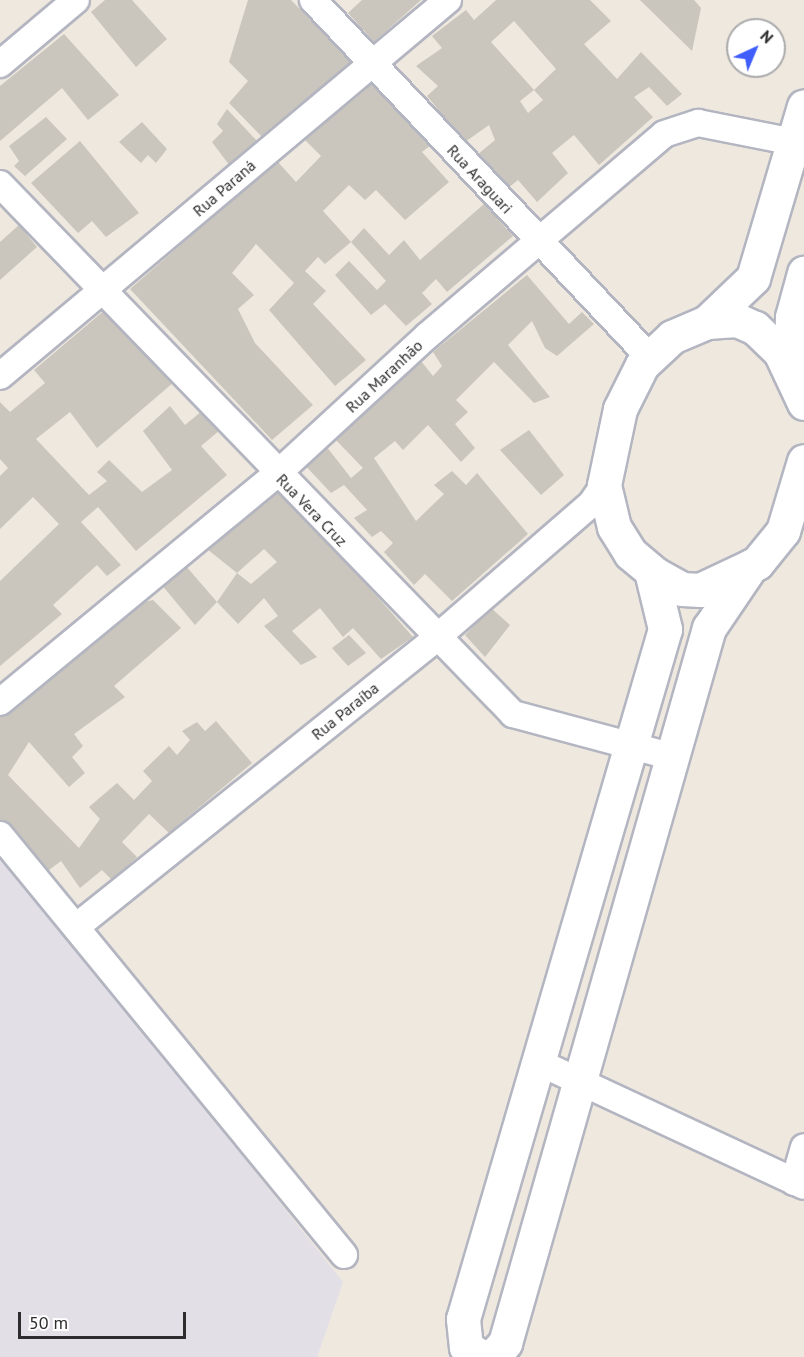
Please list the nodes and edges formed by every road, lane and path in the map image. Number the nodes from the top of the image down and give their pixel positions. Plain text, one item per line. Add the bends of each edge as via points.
1 (76, 0) edge
2 (313, 0) edge
3 (448, 0) edge
4 (371, 62) junction
5 (0, 64) edge
6 (804, 106) edge
7 (794, 142) junction
8 (0, 184) edge
9 (538, 240) junction
10 (804, 273) edge
11 (104, 291) junction
12 (707, 322) junction
13 (648, 356) junction
14 (791, 372) junction
15 (0, 376) edge
16 (804, 403) edge
17 (804, 461) edge
18 (278, 473) junction
19 (604, 486) junction
20 (804, 545) edge
21 (754, 564) junction
22 (651, 571) junction
23 (435, 639) junction
24 (0, 702) edge
25 (631, 746) junction
26 (673, 757) junction
27 (0, 835) edge
28 (76, 927) junction
29 (538, 1062) junction
30 (581, 1082) junction
31 (804, 1147) edge
32 (799, 1184) edge
33 (344, 1255) dead end

1 - 5 street
2 - 4 street, Rua Araguari
3 - 4 street, Rua Paraná
4 - 9 street, Rua Araguari
4 - 11 street, Rua Paraná
6 - 7 street
7 - 9 street, Rua Maranhão via 698,123 664,134
7 - 12 street via 753,278
8 - 11 street, Rua Vera Cruz
9 - 13 street, Rua Araguari
9 - 18 street, Rua Maranhão
10 - 14 street via 792,317
11 - 15 street, Rua Paraná
11 - 18 street, Rua Vera Cruz
12 - 13 street via 686,328
12 - 14 street via 737,320 755,328
13 - 19 street via 620,409
14 - 16 street
17 - 21 street via 783,531
18 - 23 street, Rua Vera Cruz
18 - 24 street, Rua Maranhão
19 - 22 street via 614,527 630,554
19 - 23 street, Rua Paraíba via 591,504
20 - 21 street
21 - 22 street via 700,590 682,589
21 - 26 street via 709,628
22 - 25 street via 665,629
23 - 25 street, Rua Vera Cruz via 513,714
23 - 28 street, Rua Paraíba
25 - 26 street, Rua Vera Cruz
25 - 29 street
26 - 30 street
27 - 28 street
28 - 33 street
29 - 30 street
29 - 30 street via 463,1319 466,1347 480,1356 493,1356 505,1343
30 - 32 street
31 - 32 street

